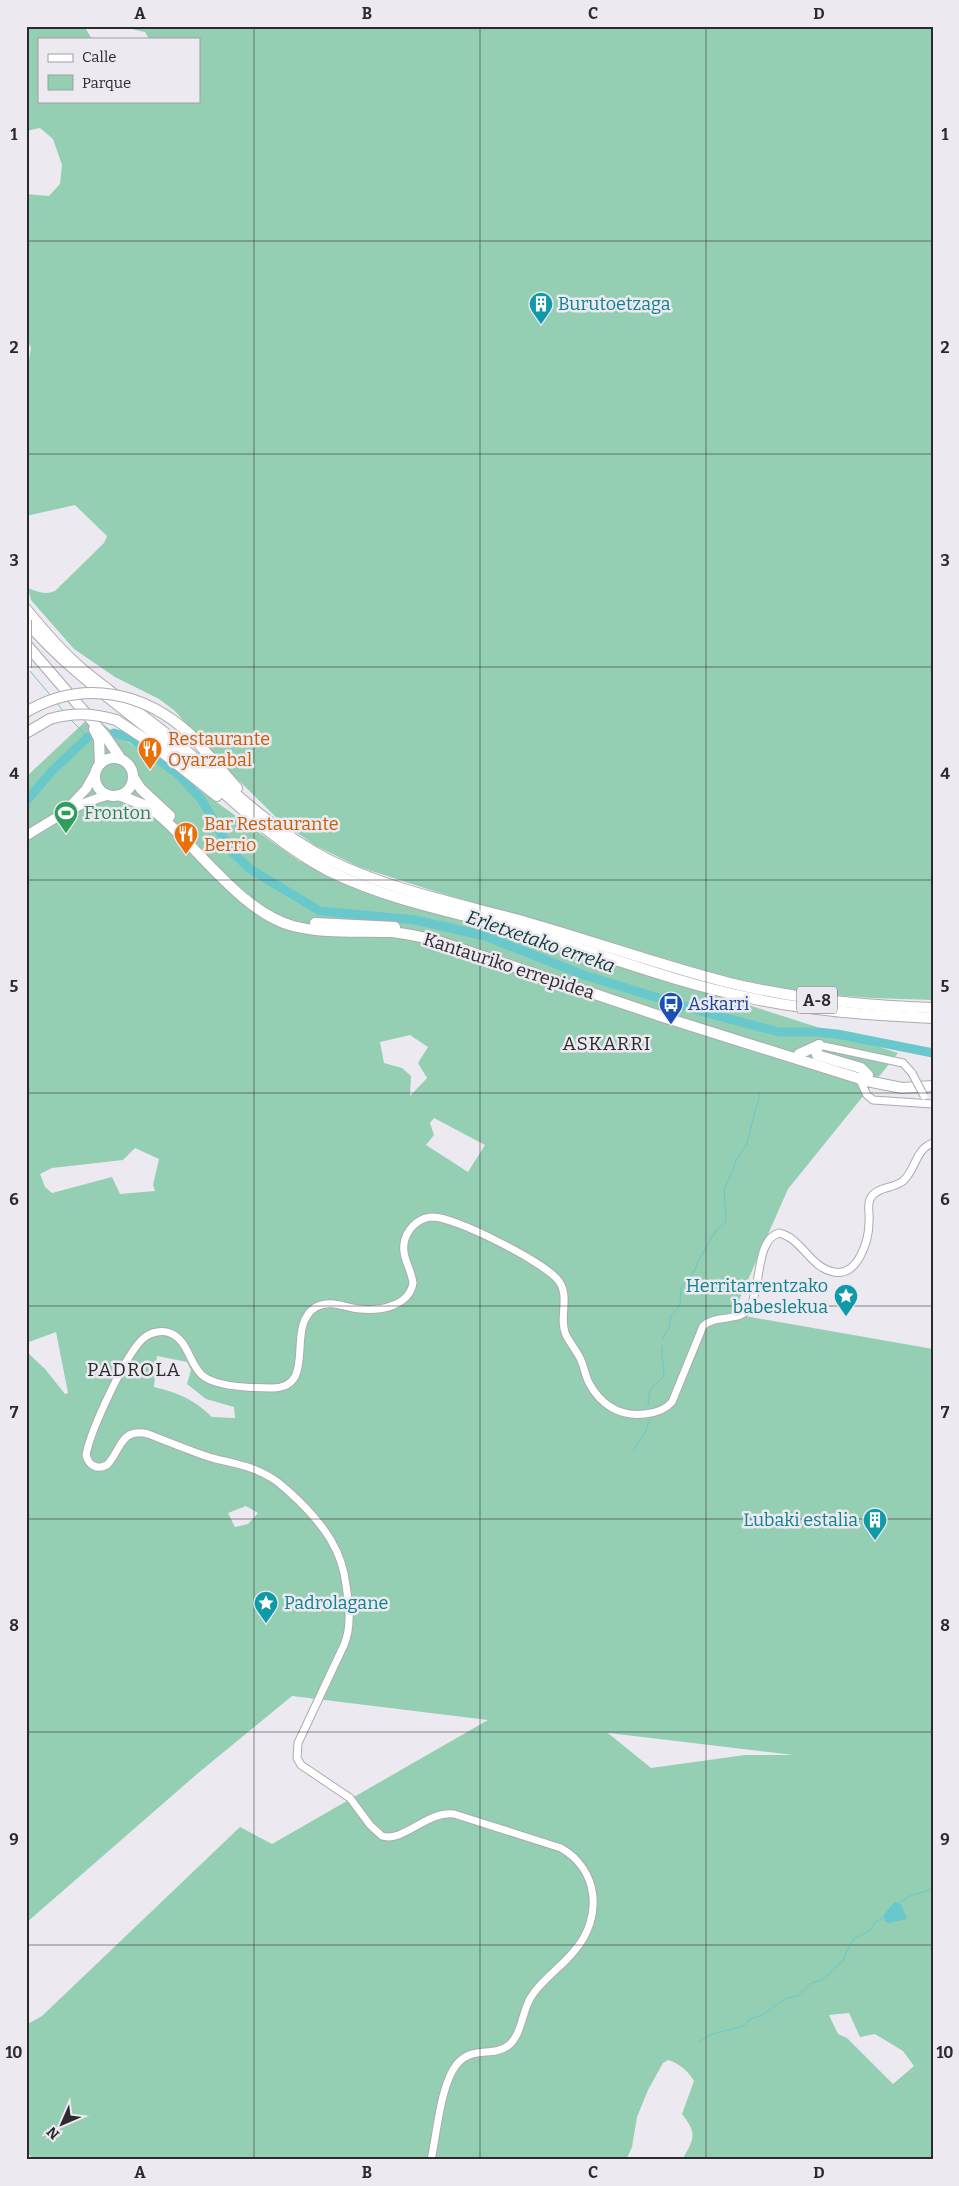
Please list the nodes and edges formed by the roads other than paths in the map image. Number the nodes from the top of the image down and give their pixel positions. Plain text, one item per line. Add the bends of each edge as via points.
1 (26, 609) edge
2 (26, 620) edge
3 (26, 644) edge
4 (26, 668) edge
5 (26, 712) edge
6 (91, 722) junction
7 (26, 733) edge
8 (121, 759) junction
9 (98, 768) junction
10 (133, 777) junction
11 (114, 795) junction
12 (65, 811) junction
13 (281, 830) junction
14 (26, 836) edge
15 (308, 859) junction
16 (933, 1008) edge
17 (933, 1018) edge
18 (818, 1045) junction
19 (799, 1054) junction
20 (867, 1078) junction
21 (933, 1081) edge
22 (933, 1086) edge
23 (865, 1092) junction
24 (930, 1104) edge
25 (933, 1143) edge
26 (431, 2160) edge

1 - 13 highway via 80,668 174,740
2 - 4 highway, bridge
2 - 15 highway, A-8 via 74,671 179,754 255,820
3 - 6 highway
5 - 13 highway, bridge via 58,698 82,694 107,693 152,706 191,736 242,793
6 - 8 highway
6 - 9 highway via 99,739
7 - 15 highway, bridge via 50,719 79,713 116,720 148,741 274,840
8 - 9 highway via 110,758
8 - 10 highway via 130,767
9 - 11 highway via 95,778 99,789
9 - 12 main road via 81,795
10 - 11 highway via 129,788
10 - 19 highway, Kantauriko errepidea via 141,789 250,896 282,916 300,922 379,925 442,936
11 - 12 main road
11 - 20 highway, Kantauriko errepidea via 146,806 159,815 250,904 293,926 402,934 438,942 660,1016
12 - 14 main road
13 - 16 highway, A-8 via 329,860 384,882 703,976 806,998 872,1006
15 - 17 highway, A-8 via 380,892 525,932 703,987 802,1007
18 - 19 highway
18 - 20 highway via 817,1055 861,1068
18 - 24 street, bridge via 903,1063
19 - 20 highway, Kantauriko errepidea
20 - 21 highway, Kantauriko errepidea
20 - 22 highway, Kantauriko errepidea via 902,1088
20 - 23 street
20 - 23 street
23 - 24 street via 878,1102
25 - 26 street via 920,1151 903,1181 870,1198 868,1232 859,1259 850,1269 838,1273 828,1271 789,1236 779,1233 771,1236 765,1244 749,1308 740,1316 712,1320 703,1326 672,1402 655,1413 617,1412 593,1389 566,1334 563,1291 559,1281 501,1242 432,1217 415,1224 405,1238 403,1256 413,1283 408,1296 381,1308 361,1309 332,1303 313,1310 301,1328 298,1371 288,1383 272,1388 211,1380 198,1371 178,1338 159,1332 146,1336 137,1345 100,1413 86,1455 92,1466 107,1465 121,1441 129,1435 148,1434 270,1477 310,1512 334,1543 342,1564 350,1616 344,1645 298,1743 297,1758 301,1766 350,1798 370,1826 382,1836 394,1837 436,1815 454,1814 561,1848 576,1858 586,1872 592,1887 592,1911 580,1943 531,1997 510,2043 498,2050 470,2054 458,2063 448,2083

